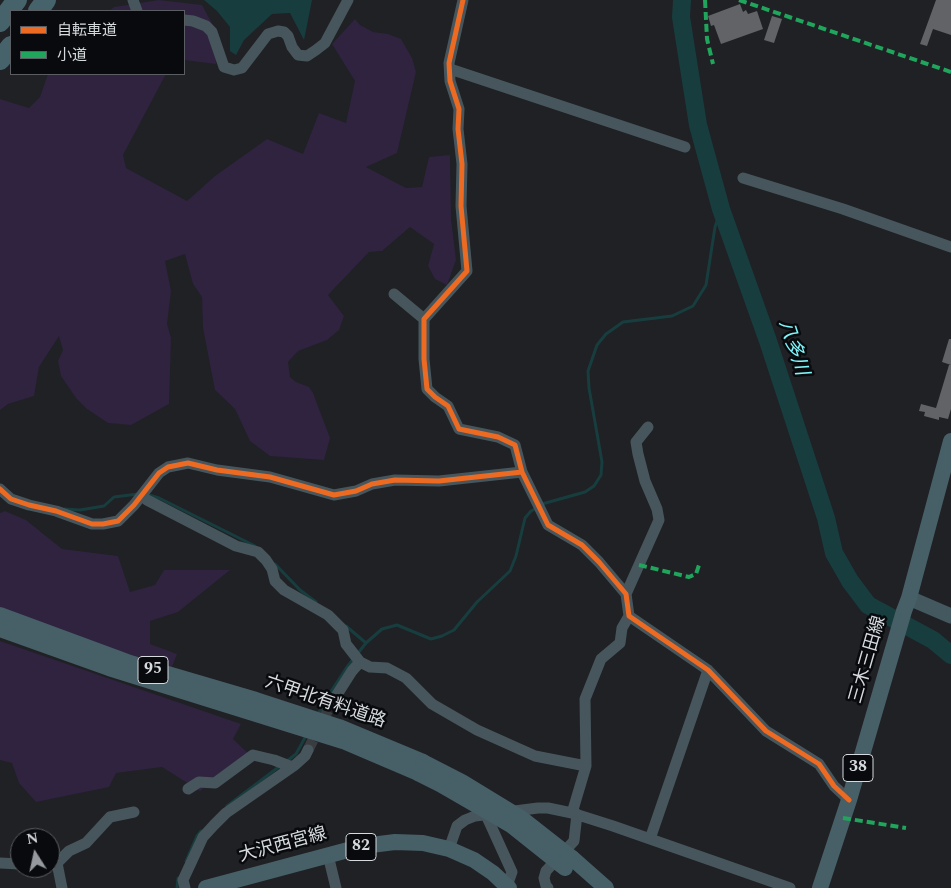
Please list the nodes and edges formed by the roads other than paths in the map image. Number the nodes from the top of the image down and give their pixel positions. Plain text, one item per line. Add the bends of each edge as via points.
1 (17, 0) edge
2 (348, 0) edge
3 (463, 0) edge
4 (185, 20) edge
5 (0, 22) edge
6 (10, 47) edge
7 (0, 60) edge
8 (450, 69) junction
9 (685, 147) dead end
10 (743, 178) dead end
11 (951, 246) edge
12 (394, 294) dead end
13 (424, 319) junction
14 (648, 427) dead end
15 (951, 442) edge
16 (522, 472) junction
17 (0, 489) edge
18 (147, 500) dead end
19 (626, 594) junction
20 (907, 604) junction
21 (0, 615) edge
22 (629, 616) junction
23 (951, 616) edge
24 (0, 629) edge
25 (360, 662) junction
26 (708, 670) junction
27 (330, 704) tunnel mouth
28 (311, 725) junction
29 (308, 750) tunnel mouth
30 (586, 766) junction
31 (291, 767) junction
32 (188, 789) dead end
33 (849, 800) junction
34 (134, 812) dead end
35 (574, 814) junction
36 (486, 815) junction
37 (650, 839) junction
38 (449, 849) junction
39 (328, 855) junction
40 (60, 858) edge
41 (569, 863) junction
42 (508, 887) edge
43 (185, 888) edge
44 (206, 888) edge
45 (336, 888) edge
46 (548, 888) edge
47 (590, 888) edge
48 (606, 888) edge
49 (790, 888) edge
50 (820, 888) edge

1 - 5 highway
2 - 4 street via 325,43 307,56 298,55 284,32 278,31 268,34 242,68 234,70 224,66 212,32 206,26
3 - 8 street
6 - 7 highway
8 - 9 street
8 - 13 street via 450,81 459,109 461,206 468,271
10 - 11 street
12 - 13 street
13 - 16 street via 427,388 448,406 459,429 515,444
14 - 19 street via 636,442 659,520
15 - 20 main road, 三木三田線 / 38
16 - 17 street via 439,481 395,480 334,495 270,477 188,463 168,467 159,473 118,521 102,524 29,506 12,499
16 - 19 street via 548,525 582,545
18 - 25 street via 236,546 258,552 284,590 328,615 343,630 346,644
19 - 22 street
20 - 23 street
20 - 33 main road, 三木三田線 / 38
21 - 28 main road, 六甲北有料道路 / 95
22 - 26 street
22 - 30 street via 622,628 620,643 601,659 585,699
24 - 28 main road, 六甲北有料道路 / 95 via 109,668
25 - 27 street
25 - 30 street via 370,667 387,668 406,678 432,704 477,730 535,756
26 - 33 street via 766,731 818,764
26 - 37 street
28 - 41 main road, 六甲北有料道路 / 95, bridge via 365,750 421,768 440,784
29 - 31 street
30 - 35 street
31 - 32 street via 253,755 215,783 199,782
31 - 43 street via 226,814 203,837 183,880
33 - 50 main road, 三木三田線 / 38
34 - 40 street via 110,817 86,843 69,850
35 - 36 street via 538,808
35 - 37 street
35 - 46 street via 574,841 546,871 544,878
36 - 38 street via 475,816 457,826
36 - 42 street via 512,872
37 - 49 street
38 - 39 main road, 大沢西宮線 / 82 via 423,843 395,842
38 - 42 main road, 大沢西宮線 / 82 via 474,860
39 - 44 main road, 大沢西宮線 / 82
39 - 45 street
41 - 47 main road, 六甲北有料道路 / 95
41 - 48 main road, 六甲北有料道路 / 95

